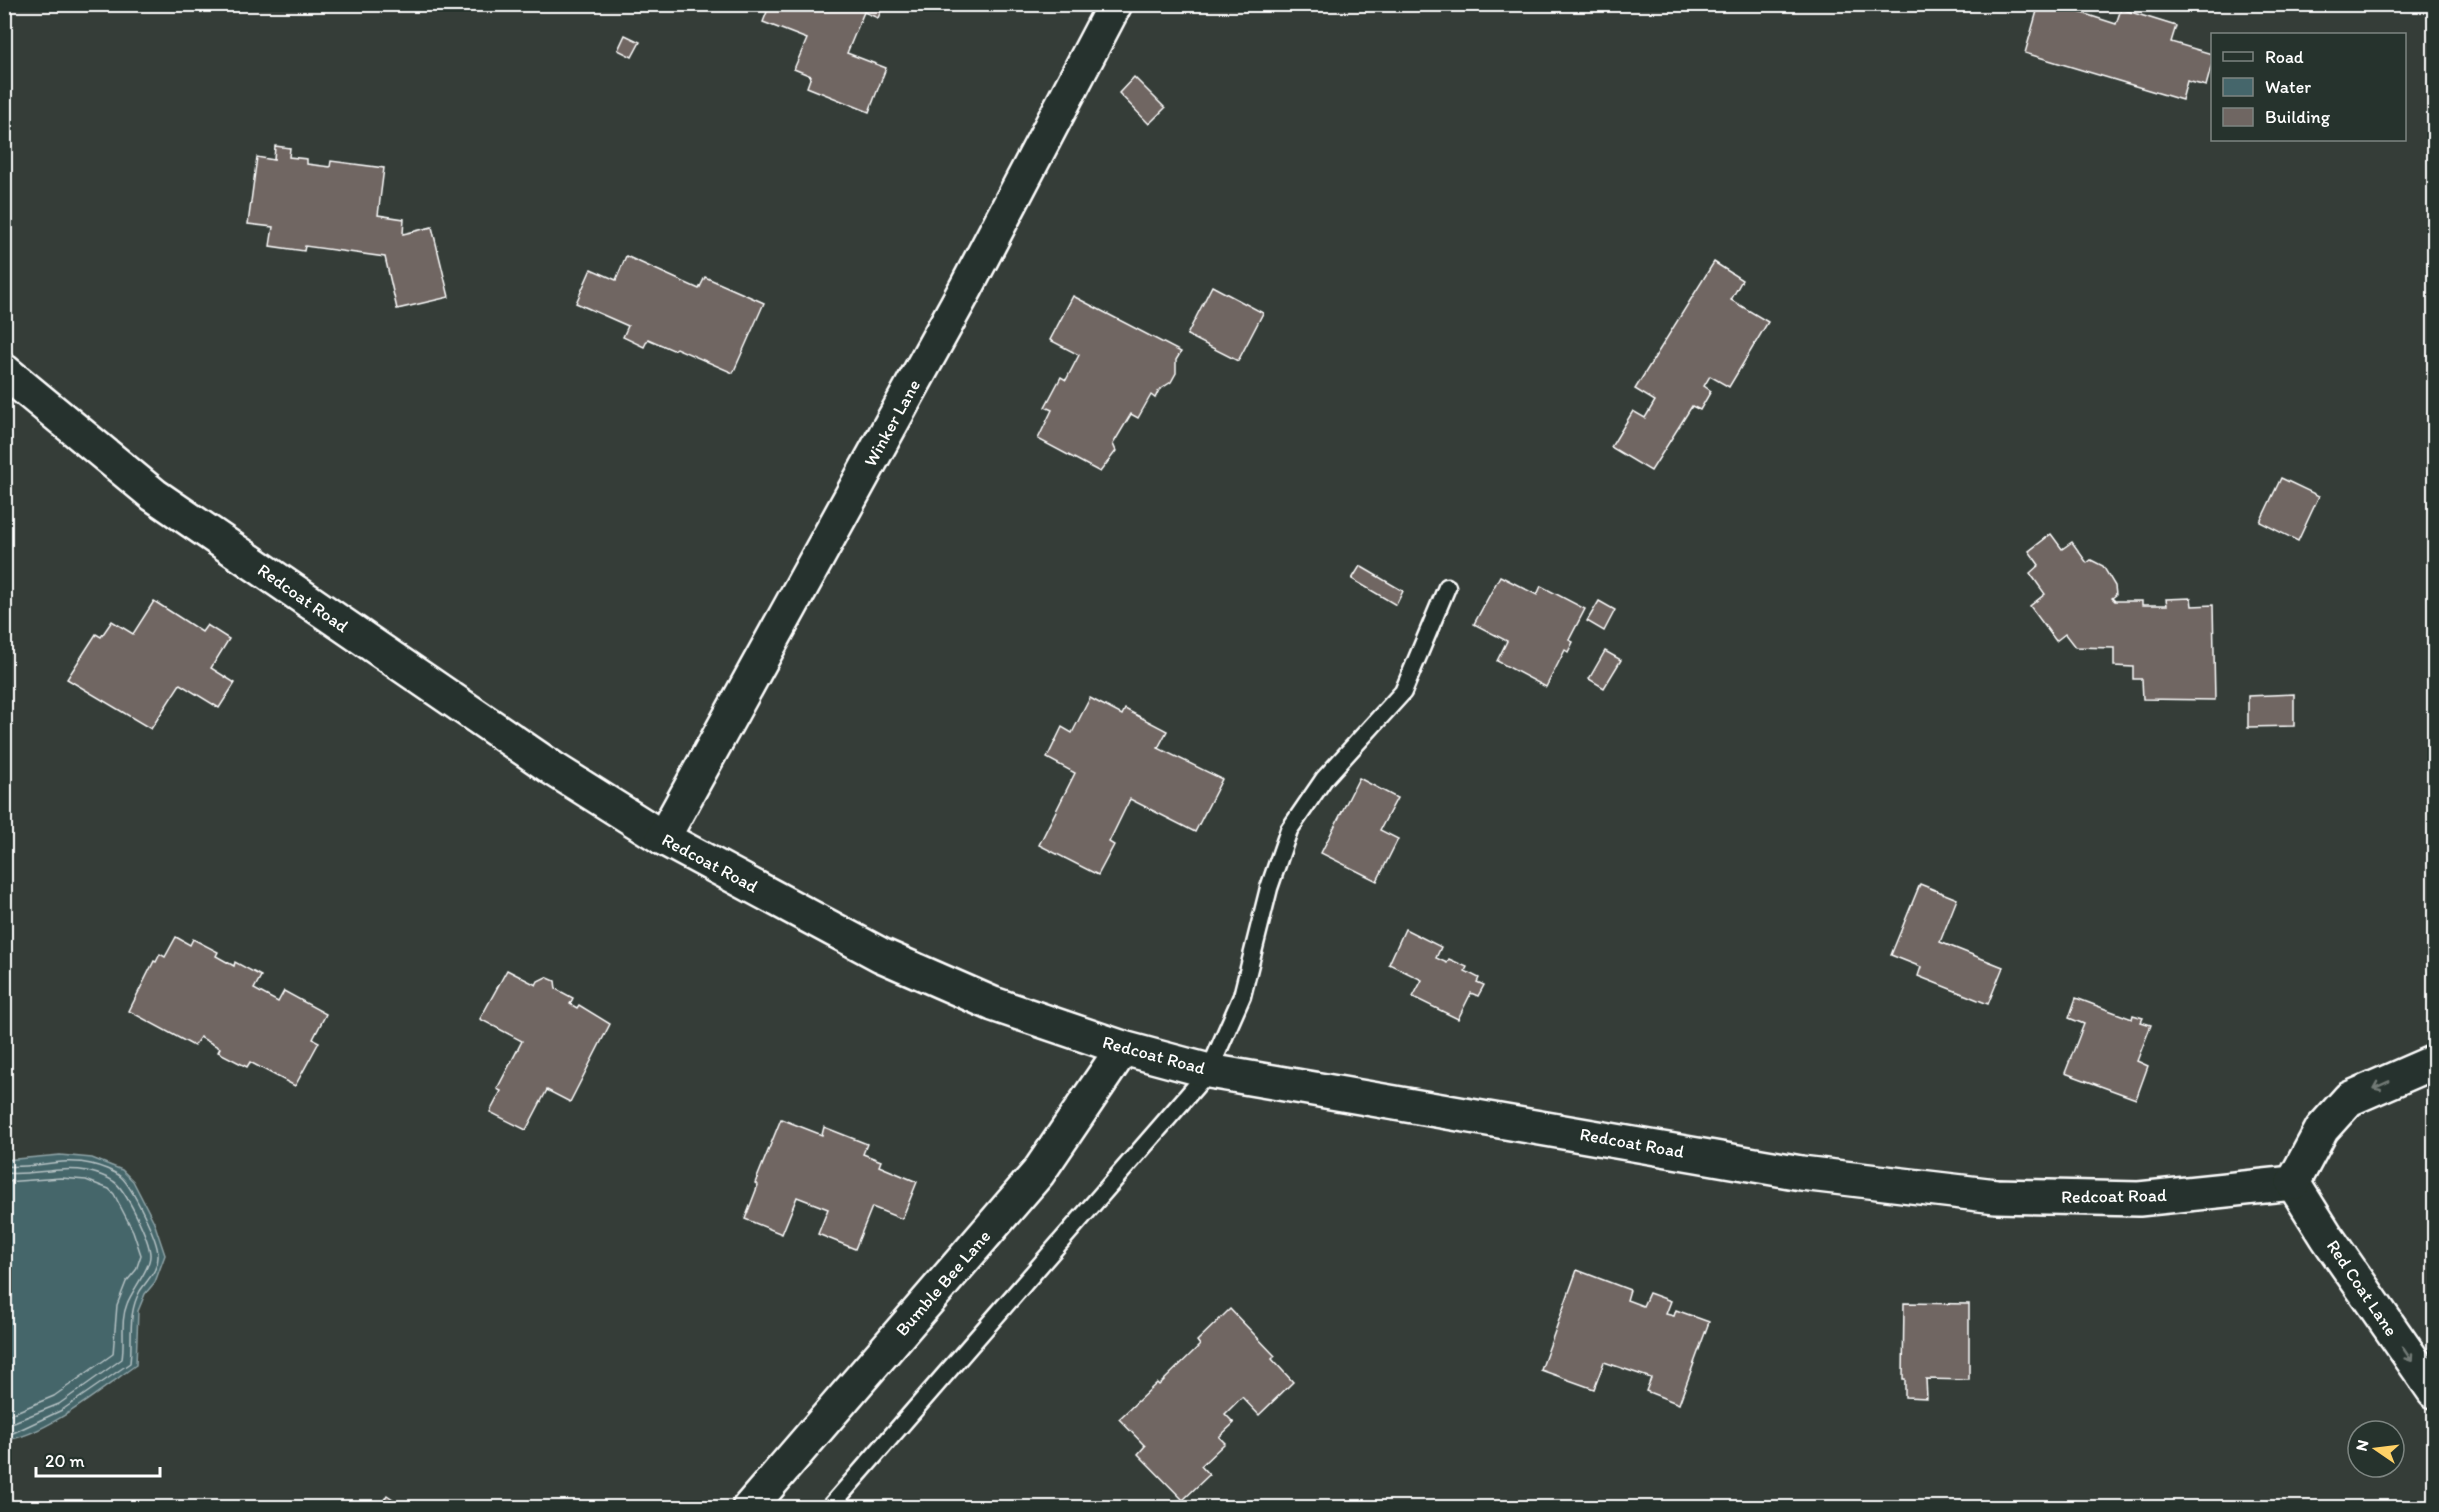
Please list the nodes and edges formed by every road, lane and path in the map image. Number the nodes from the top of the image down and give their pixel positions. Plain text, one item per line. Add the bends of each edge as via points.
1 (1115, 4) edge
2 (4, 371) edge
3 (1447, 586) dead end
4 (663, 838) junction
5 (1123, 1048) junction
6 (2434, 1062) edge
7 (1209, 1071) junction
8 (2293, 1184) junction
9 (2434, 1391) edge
10 (749, 1508) edge
11 (829, 1508) edge

1 - 4 street, Winker Lane via 966,288
2 - 4 street, Redcoat Road via 154,495 552,768
3 - 7 lane via 1403,692 1324,779 1289,830 1269,888 1242,996
4 - 5 street, Redcoat Road via 881,955 993,1004
5 - 7 street, Redcoat Road
5 - 10 street, Bumble Bee Lane via 1038,1173
6 -> 8 street via 2349,1099 2322,1129
7 - 8 street, Redcoat Road via 1801,1173 1996,1196 2139,1199
7 - 11 lane
8 -> 9 street, Red Coat Lane

